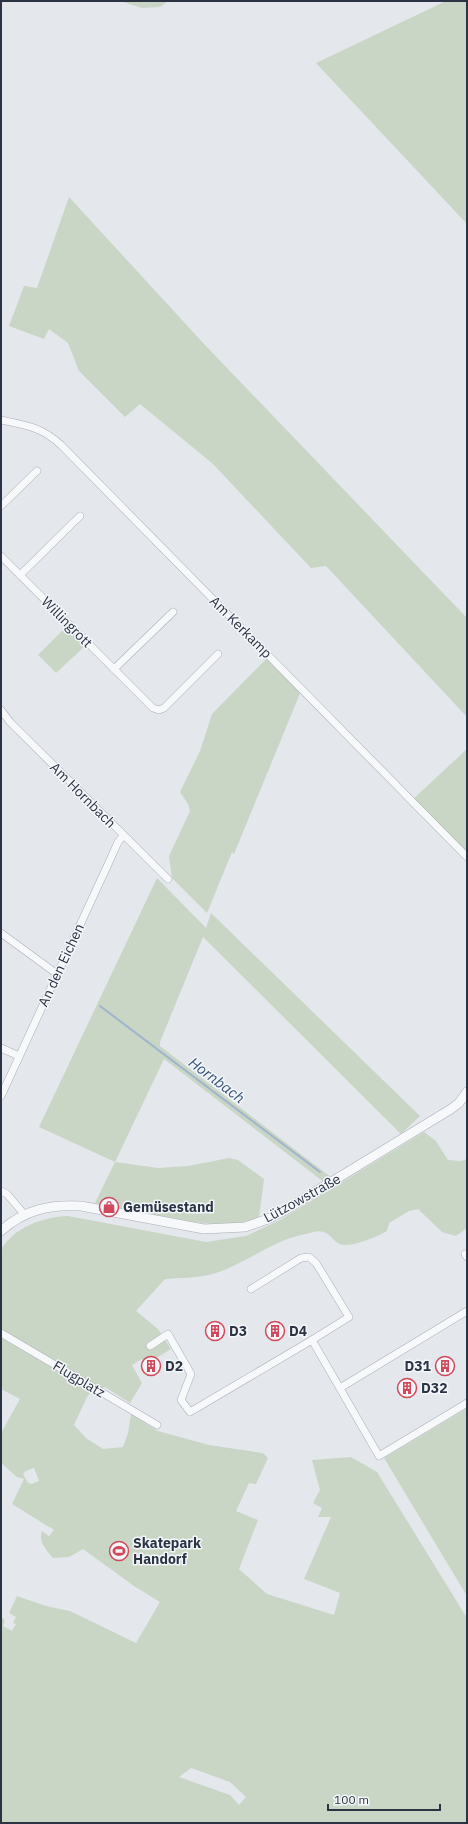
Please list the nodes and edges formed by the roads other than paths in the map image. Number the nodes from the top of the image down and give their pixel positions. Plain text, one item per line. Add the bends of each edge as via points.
1 (1, 420) edge
2 (37, 471) dead end
3 (1, 506) edge
4 (80, 516) dead end
5 (1, 556) edge
6 (20, 575) junction
7 (173, 612) dead end
8 (218, 654) dead end
9 (114, 669) junction
10 (1, 710) edge
11 (124, 836) junction
12 (467, 857) edge
13 (168, 879) dead end
14 (1, 933) edge
15 (57, 974) junction
16 (1, 1048) edge
17 (19, 1056) junction
18 (467, 1092) edge
19 (1, 1096) edge
20 (1, 1190) edge
21 (24, 1214) junction
22 (1, 1230) edge
23 (251, 1289) dead end
24 (467, 1311) edge
25 (1, 1333) edge
26 (312, 1340) junction
27 (150, 1346) dead end
28 (340, 1388) junction
29 (467, 1403) edge
30 (157, 1425) dead end

1 - 12 street, Am Kerkamp via 39,429 57,441
2 - 3 street
4 - 6 street
5 - 6 street, Willingrott
6 - 9 street, Willingrott
7 - 9 street
8 - 9 street, Willingrott via 159,710 153,708
10 - 11 street, Am Hornbach
11 - 13 street, Am Hornbach
11 - 15 street, An den Eichen via 118,842
14 - 15 street
15 - 17 street, An den Eichen
16 - 17 street
17 - 19 street, An den Eichen
18 - 21 street, Lützowstraße via 451,1109 287,1209 244,1227 204,1229 66,1205 50,1206
20 - 21 street
21 - 22 street, Lützowstraße
23 - 26 street via 301,1258 309,1257 316,1262 348,1317
24 - 28 street
25 - 30 street, Flugplatz
26 - 27 street via 190,1412 181,1400 192,1374 168,1334
26 - 28 street
28 - 29 street via 379,1456

